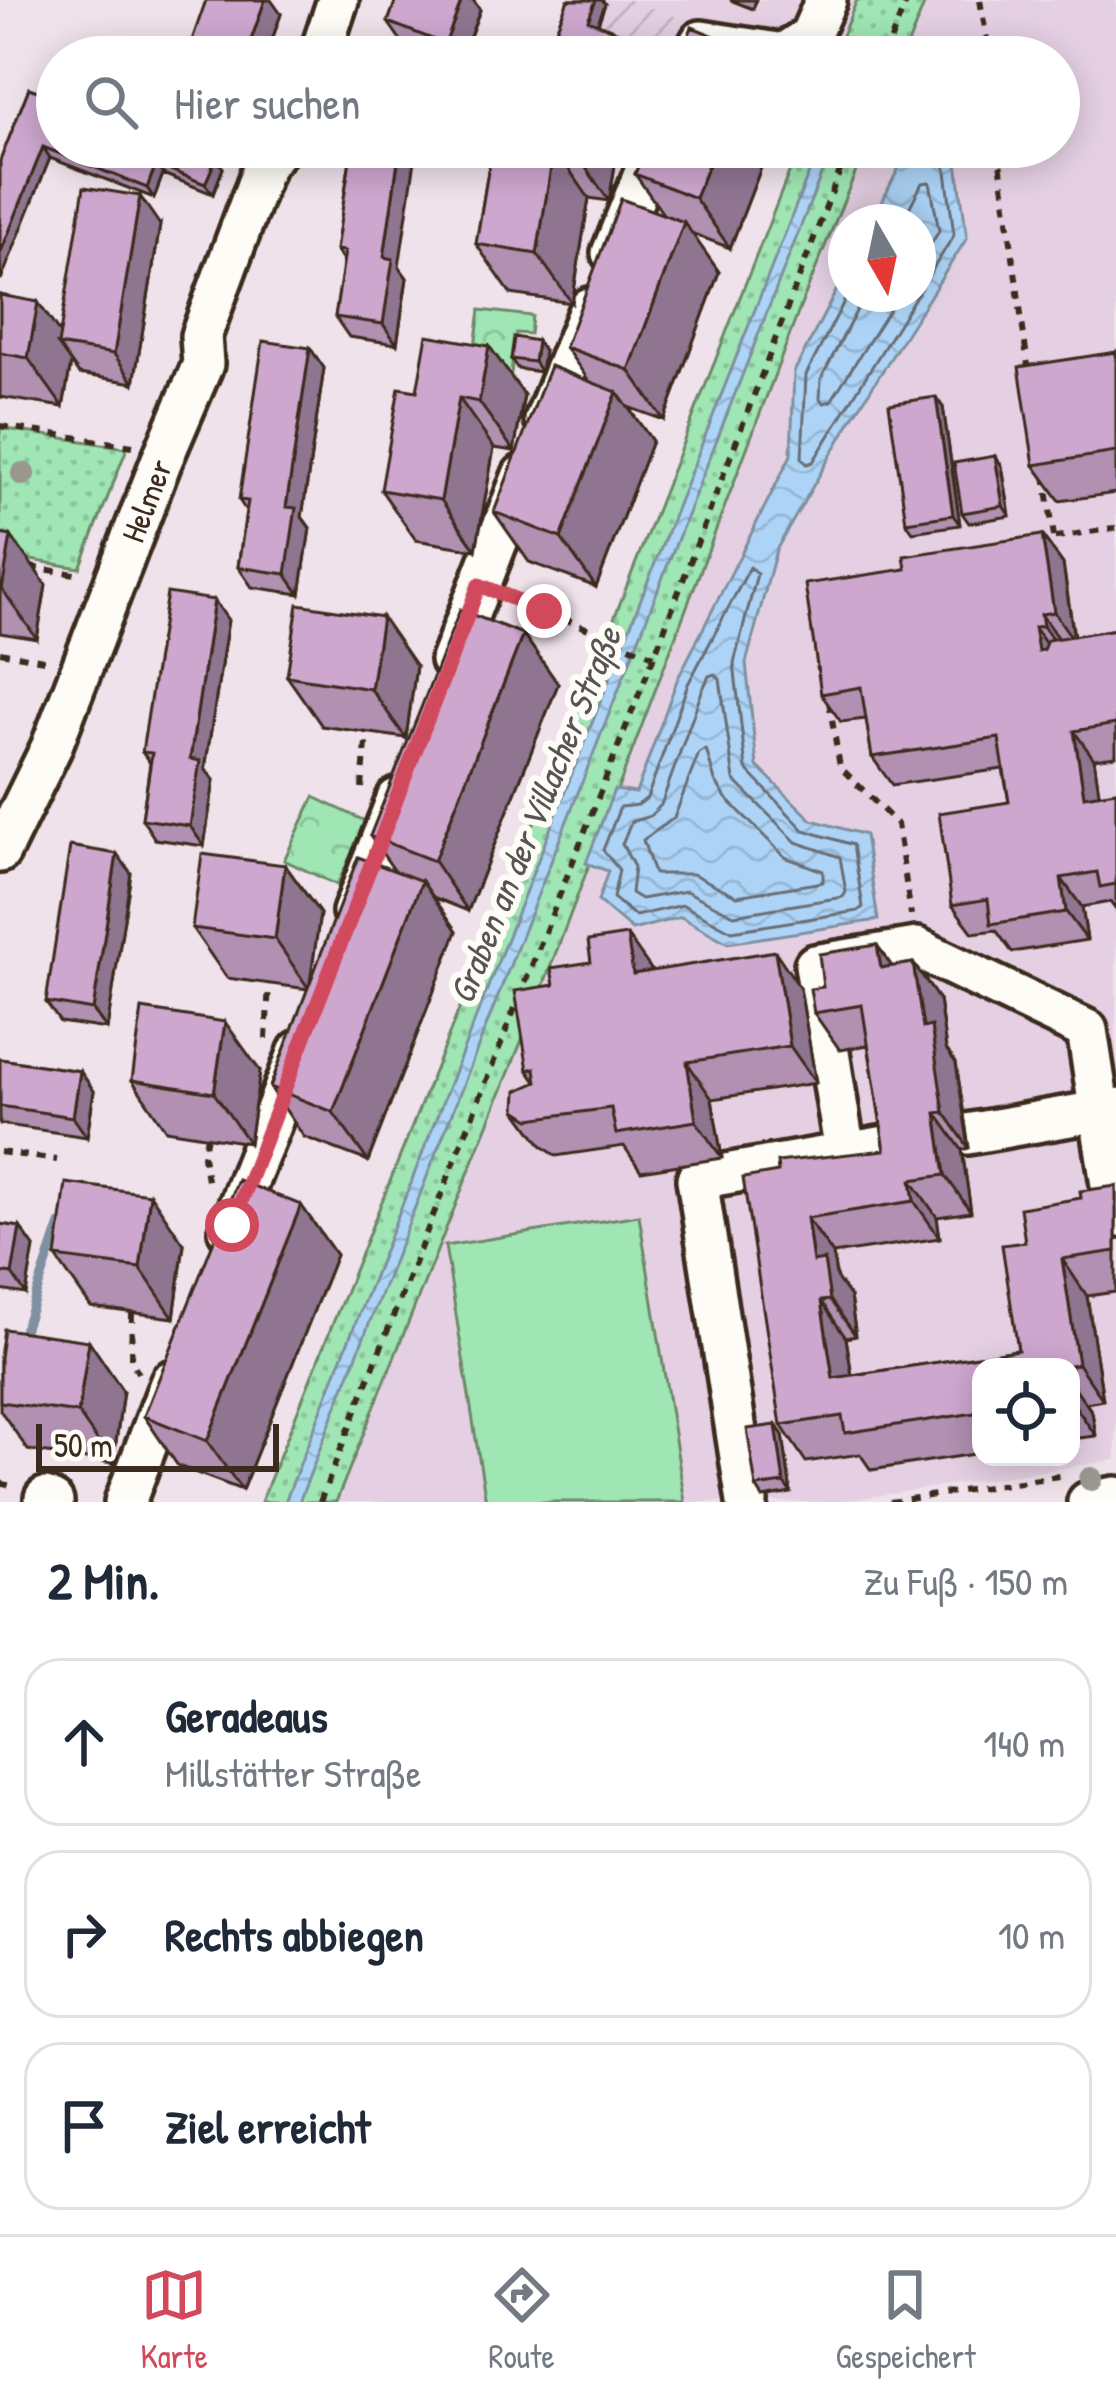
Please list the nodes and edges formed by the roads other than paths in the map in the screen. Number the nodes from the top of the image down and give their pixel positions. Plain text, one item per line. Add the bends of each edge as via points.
1 (338, 0) edge
2 (826, 0) edge
3 (326, 36) edge
4 (810, 36) edge
5 (264, 168) edge
6 (647, 168) edge
7 (437, 695) edge
8 (411, 762) edge
9 (0, 852) edge
10 (337, 952) edge
11 (313, 1014) edge
12 (1108, 1109) edge
13 (967, 1134) dead end
14 (904, 1143) edge
15 (845, 1153) junction
16 (1116, 1217) edge
17 (215, 1268) edge
18 (182, 1354) edge
19 (1085, 1495) edge
20 (1116, 1497) edge
21 (125, 1502) edge
22 (747, 1502) edge

1 - 3 street
2 - 4 street
5 - 9 street, Helmer via 201,336 203,364 51,748
6 - 7 street
8 - 10 street
11 - 17 street
12 - 13 street
12 - 15 street via 1087,1030 917,948 815,965
12 - 16 street
14 - 15 street
15 - 22 street via 697,1179
18 - 21 street
19 - 20 street

